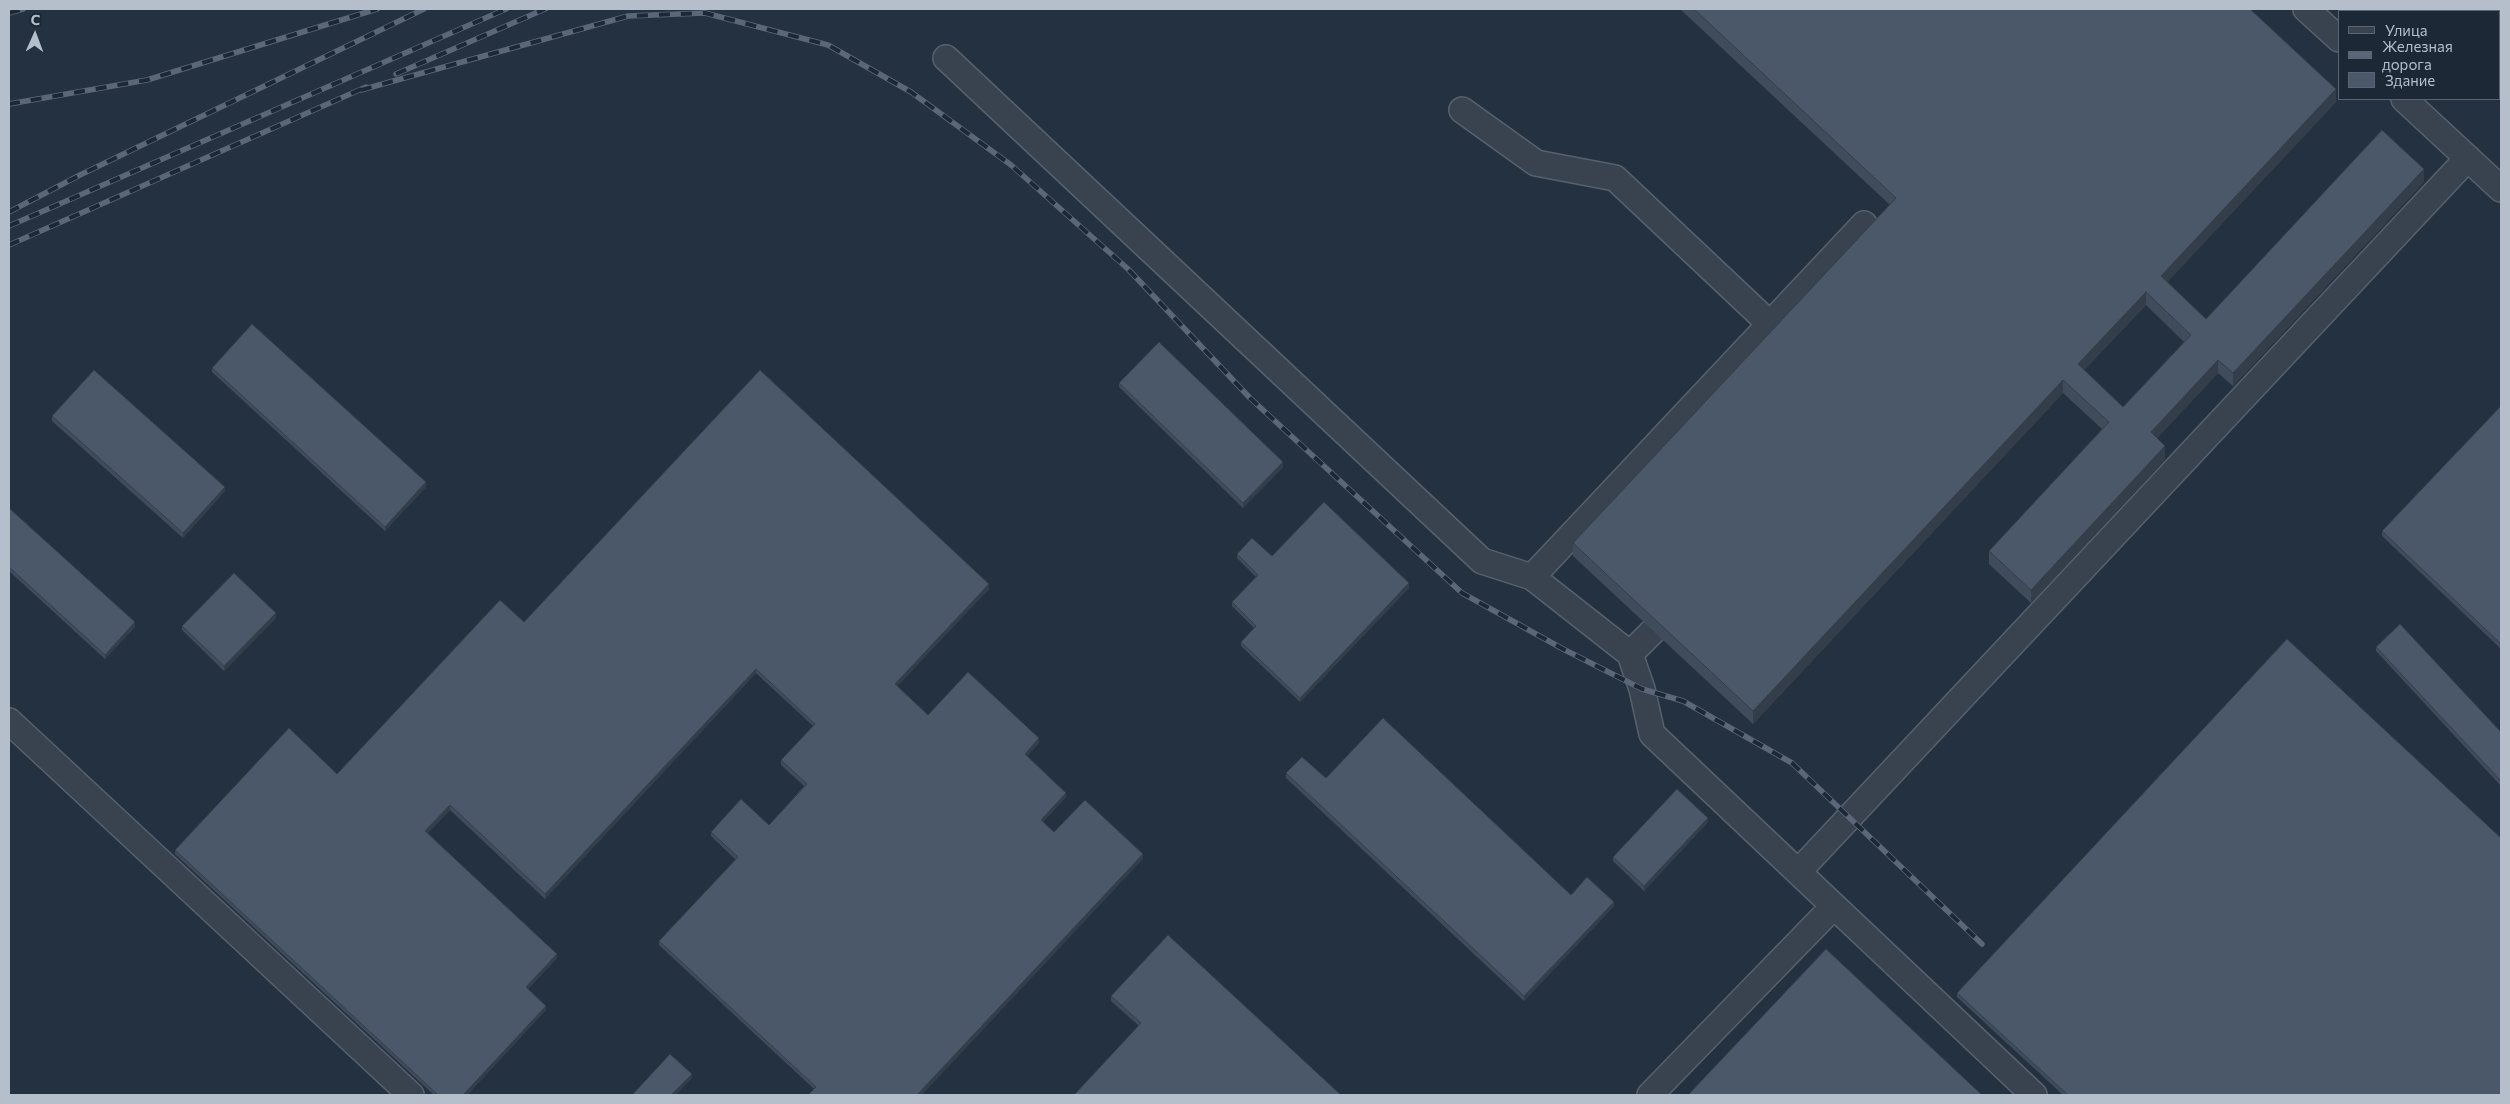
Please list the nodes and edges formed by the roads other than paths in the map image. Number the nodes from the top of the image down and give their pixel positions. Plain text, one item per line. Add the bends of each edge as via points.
1 (2306, 9) edge
2 (2338, 38) edge
3 (946, 58) dead end
4 (2405, 100) edge
5 (1462, 110) dead end
6 (2468, 158) junction
7 (2501, 189) edge
8 (1864, 224) dead end
9 (1770, 324) junction
10 (1532, 577) junction
11 (1653, 631) edge
12 (1630, 654) junction
13 (9, 721) edge
14 (1798, 872) junction
15 (1834, 906) junction
16 (411, 1095) edge
17 (1650, 1095) edge
18 (2034, 1095) edge

1 - 2 lane
3 - 10 lane via 1482,561
4 - 6 lane
5 - 9 lane via 1536,163 1615,178
6 - 7 lane
6 - 14 lane
8 - 9 lane
9 - 10 lane
10 - 12 lane
11 - 12 lane
12 - 14 lane via 1652,734
13 - 16 lane
14 - 15 lane
15 - 17 lane
15 - 18 lane

